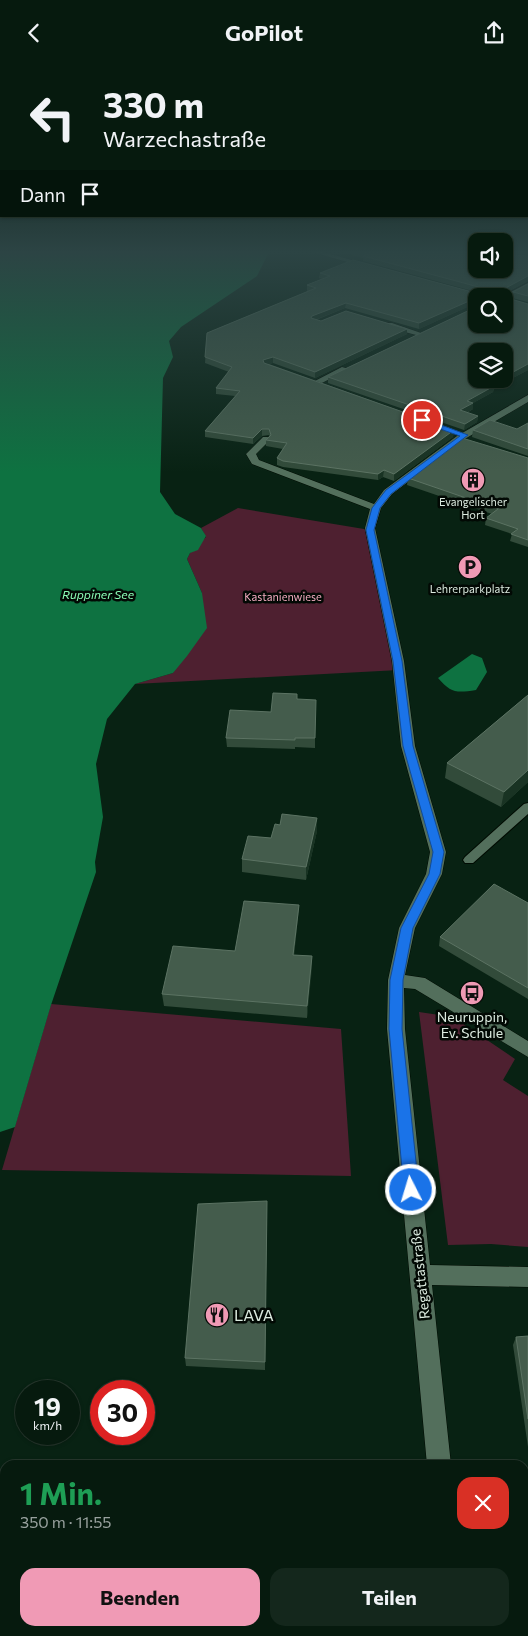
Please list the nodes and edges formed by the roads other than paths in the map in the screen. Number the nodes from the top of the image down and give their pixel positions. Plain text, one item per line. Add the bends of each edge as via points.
1 (394, 325) edge
2 (411, 338) edge
3 (350, 367) edge
4 (315, 383) edge
5 (528, 398) edge
6 (449, 430) edge
7 (465, 438) junction
8 (266, 439) edge
9 (376, 508) junction
10 (528, 807) edge
11 (469, 860) dead end
12 (396, 980) junction
13 (528, 1050) edge
14 (420, 1275) junction
15 (528, 1277) edge
16 (439, 1460) edge

1 - 2 street via 424,332
3 - 4 street
5 - 7 street, Regattastraße
6 - 7 street
7 - 9 street, Regattastraße via 388,492
8 - 9 street via 251,454 255,462
9 - 12 street, Regattastraße via 370,530 398,661 408,746 438,852 434,874 407,928
10 - 11 lane
12 - 13 street via 419,983
12 - 14 street, Regattastraße via 396,1034
14 - 15 street
14 - 16 street, Regattastraße

